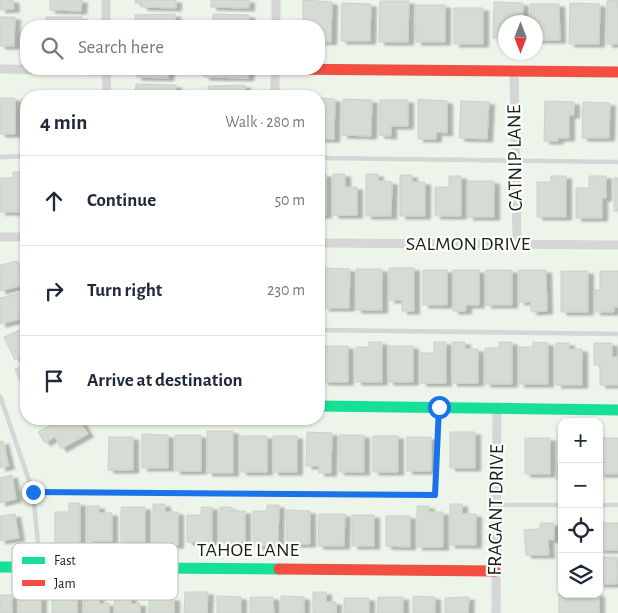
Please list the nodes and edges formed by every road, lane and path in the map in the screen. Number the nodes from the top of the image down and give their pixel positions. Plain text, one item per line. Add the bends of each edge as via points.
1 (106, 0) edge
2 (276, 0) edge
3 (106, 20) edge
4 (276, 20) edge
5 (0, 69) edge
6 (20, 69) edge
7 (325, 69) edge
8 (514, 71) junction
9 (618, 72) edge
10 (106, 75) edge
11 (275, 75) edge
12 (106, 90) edge
13 (275, 90) edge
14 (20, 156) edge
15 (0, 157) edge
16 (325, 158) edge
17 (514, 160) junction
18 (618, 162) edge
19 (20, 237) edge
20 (0, 238) edge
21 (325, 243) edge
22 (517, 244) junction
23 (618, 245) edge
24 (325, 330) edge
25 (618, 334) edge
26 (0, 396) edge
27 (325, 406) edge
28 (439, 407) junction
29 (497, 407) junction
30 (618, 410) edge
31 (33, 492) junction
32 (496, 505) junction
33 (558, 505) edge
34 (603, 505) edge
35 (618, 505) edge
36 (38, 543) edge
37 (178, 568) edge
38 (495, 571) junction
39 (496, 613) edge

1 - 3 street
2 - 4 street
5 - 6 street
7 - 8 street
8 - 9 street
8 - 17 street, CATNIP LANE
10 - 12 street
11 - 13 street
14 - 15 lane
16 - 17 lane
17 - 18 lane
17 - 22 street, CATNIP LANE
19 - 20 street
21 - 22 street, SALMON DRIVE
22 - 23 street, SALMON DRIVE
24 - 25 lane
26 - 31 lane
27 - 28 street
28 - 29 street
28 - 31 lane via 435,495
29 - 30 street
29 - 32 street, FRAGANT DRIVE
31 - 36 lane
32 - 33 lane
32 - 38 street, FRAGANT DRIVE
34 - 35 lane
37 - 38 street, TAHOE LANE
38 - 39 street, FRAGANT DRIVE

